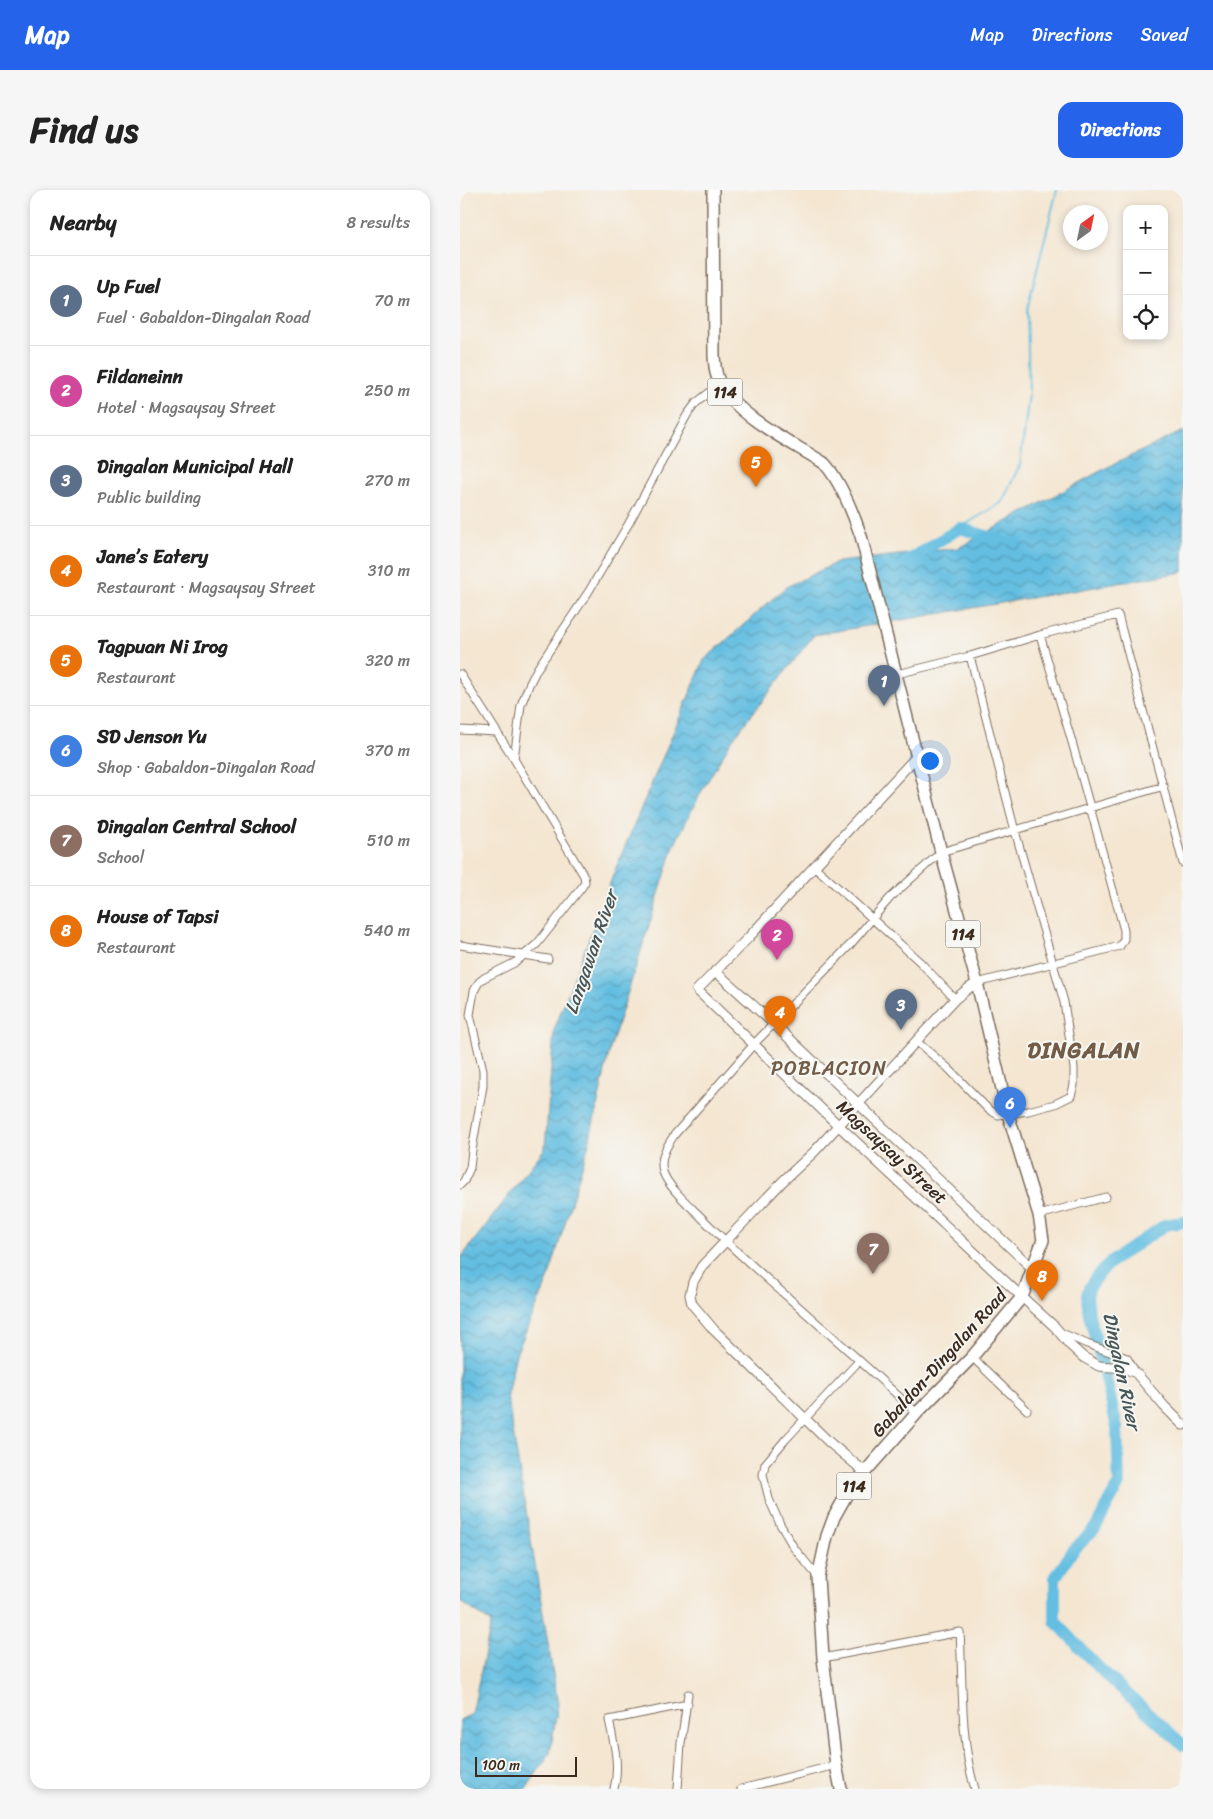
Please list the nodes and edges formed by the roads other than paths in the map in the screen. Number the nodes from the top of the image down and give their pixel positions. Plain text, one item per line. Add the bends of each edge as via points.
1 (713, 190) edge
2 (720, 384) junction
3 (1040, 635) junction
4 (970, 656) junction
5 (460, 674) edge
6 (897, 674) junction
7 (460, 730) edge
8 (496, 732) junction
9 (916, 757) junction
10 (514, 759) junction
11 (1164, 786) junction
12 (1090, 808) junction
13 (1015, 831) junction
14 (941, 852) junction
15 (1183, 863) edge
16 (814, 866) junction
17 (873, 919) junction
18 (460, 944) edge
19 (525, 955) junction
20 (548, 959) dead end
21 (1052, 963) junction
22 (715, 971) junction
23 (977, 984) junction
24 (955, 999) junction
25 (773, 1023) junction
26 (917, 1042) junction
27 (754, 1043) junction
28 (858, 1104) junction
29 (1008, 1114) junction
30 (838, 1125) junction
31 (460, 1185) edge
32 (1106, 1197) dead end
33 (1039, 1215) junction
34 (725, 1241) junction
35 (1033, 1269) junction
36 (1022, 1297) junction
37 (1062, 1333) junction
38 (972, 1356) junction
39 (859, 1361) junction
40 (1136, 1373) junction
41 (1027, 1410) dead end
42 (917, 1413) junction
43 (806, 1419) junction
44 (1183, 1425) edge
45 (865, 1472) junction
46 (818, 1577) junction
47 (823, 1658) junction
48 (688, 1694) dead end
49 (688, 1704) junction
50 (836, 1765) junction
51 (614, 1789) edge
52 (678, 1789) edge
53 (741, 1789) edge
54 (841, 1789) edge
55 (974, 1789) edge

1 - 2 main road, Gabaldon-Dingalan Road / 114 via 714,356
2 - 6 main road, Gabaldon-Dingalan Road / 114 via 736,404 832,471 861,536
2 - 10 street via 696,403 687,416 589,591 537,669 521,705
3 - 4 street
3 - 11 street via 1118,614
3 - 12 street
4 - 6 street
4 - 13 street
5 - 8 street
6 - 9 main road, Gabaldon-Dingalan Road / 114
7 - 8 street
8 - 10 street
9 - 14 main road, Gabaldon-Dingalan Road / 114
9 - 16 street
10 - 19 street via 585,882
11 - 12 street
11 - 15 street
12 - 13 street
12 - 21 street via 1124,939 1120,946
13 - 14 street
13 - 21 street
14 - 17 street via 912,876
14 - 23 main road, Gabaldon-Dingalan Road / 114
16 - 17 street
16 - 22 street
17 - 24 street
17 - 25 street
18 - 19 street
19 - 20 street
19 - 31 street via 479,982 471,1002 470,1015 483,1070 483,1086 470,1168
21 - 23 street
21 - 29 street via 1064,1002 1073,1053 1071,1096 1055,1104
22 - 25 street, Magsaysay Street
22 - 27 street, Magsaysay Street via 697,990
23 - 24 street
23 - 29 main road, Gabaldon-Dingalan Road / 114
24 - 26 street
25 - 27 street
25 - 28 street, Magsaysay Street
26 - 28 street
26 - 29 street via 988,1109 998,1115
27 - 30 street, Magsaysay Street
27 - 34 street via 675,1134 661,1159 664,1174 674,1188
28 - 30 street
28 - 35 street, Magsaysay Street
29 - 33 main road, Gabaldon-Dingalan Road / 114
30 - 34 street
30 - 36 street, Magsaysay Street
32 - 33 street
33 - 35 main road, Gabaldon-Dingalan Road / 114 via 1043,1240
34 - 39 street
34 - 43 street via 696,1274 690,1295 692,1304 714,1330
35 - 36 main road, Gabaldon-Dingalan Road / 114
36 - 37 street, Magsaysay Street
36 - 38 main road, Gabaldon-Dingalan Road / 114
37 - 40 street via 1121,1356 1131,1362
37 - 40 street, Magsaysay Street via 1083,1357 1100,1366 1114,1366
38 - 41 street
38 - 42 main road, Gabaldon-Dingalan Road / 114
39 - 42 street
39 - 43 street
40 - 44 street
42 - 45 main road, Gabaldon-Dingalan Road / 114
43 - 45 street via 830,1444
43 - 46 street via 765,1464 763,1475 780,1524 794,1548
45 - 46 main road, Gabaldon-Dingalan Road / 114 via 834,1517
46 - 47 main road, Gabaldon-Dingalan Road / 114
47 - 50 main road, Gabaldon-Dingalan Road / 114
47 - 55 street via 960,1632 966,1743
48 - 49 street
49 - 51 street via 609,1720 616,1758
49 - 52 street via 680,1744
50 - 53 street
50 - 54 main road, Gabaldon-Dingalan Road / 114

